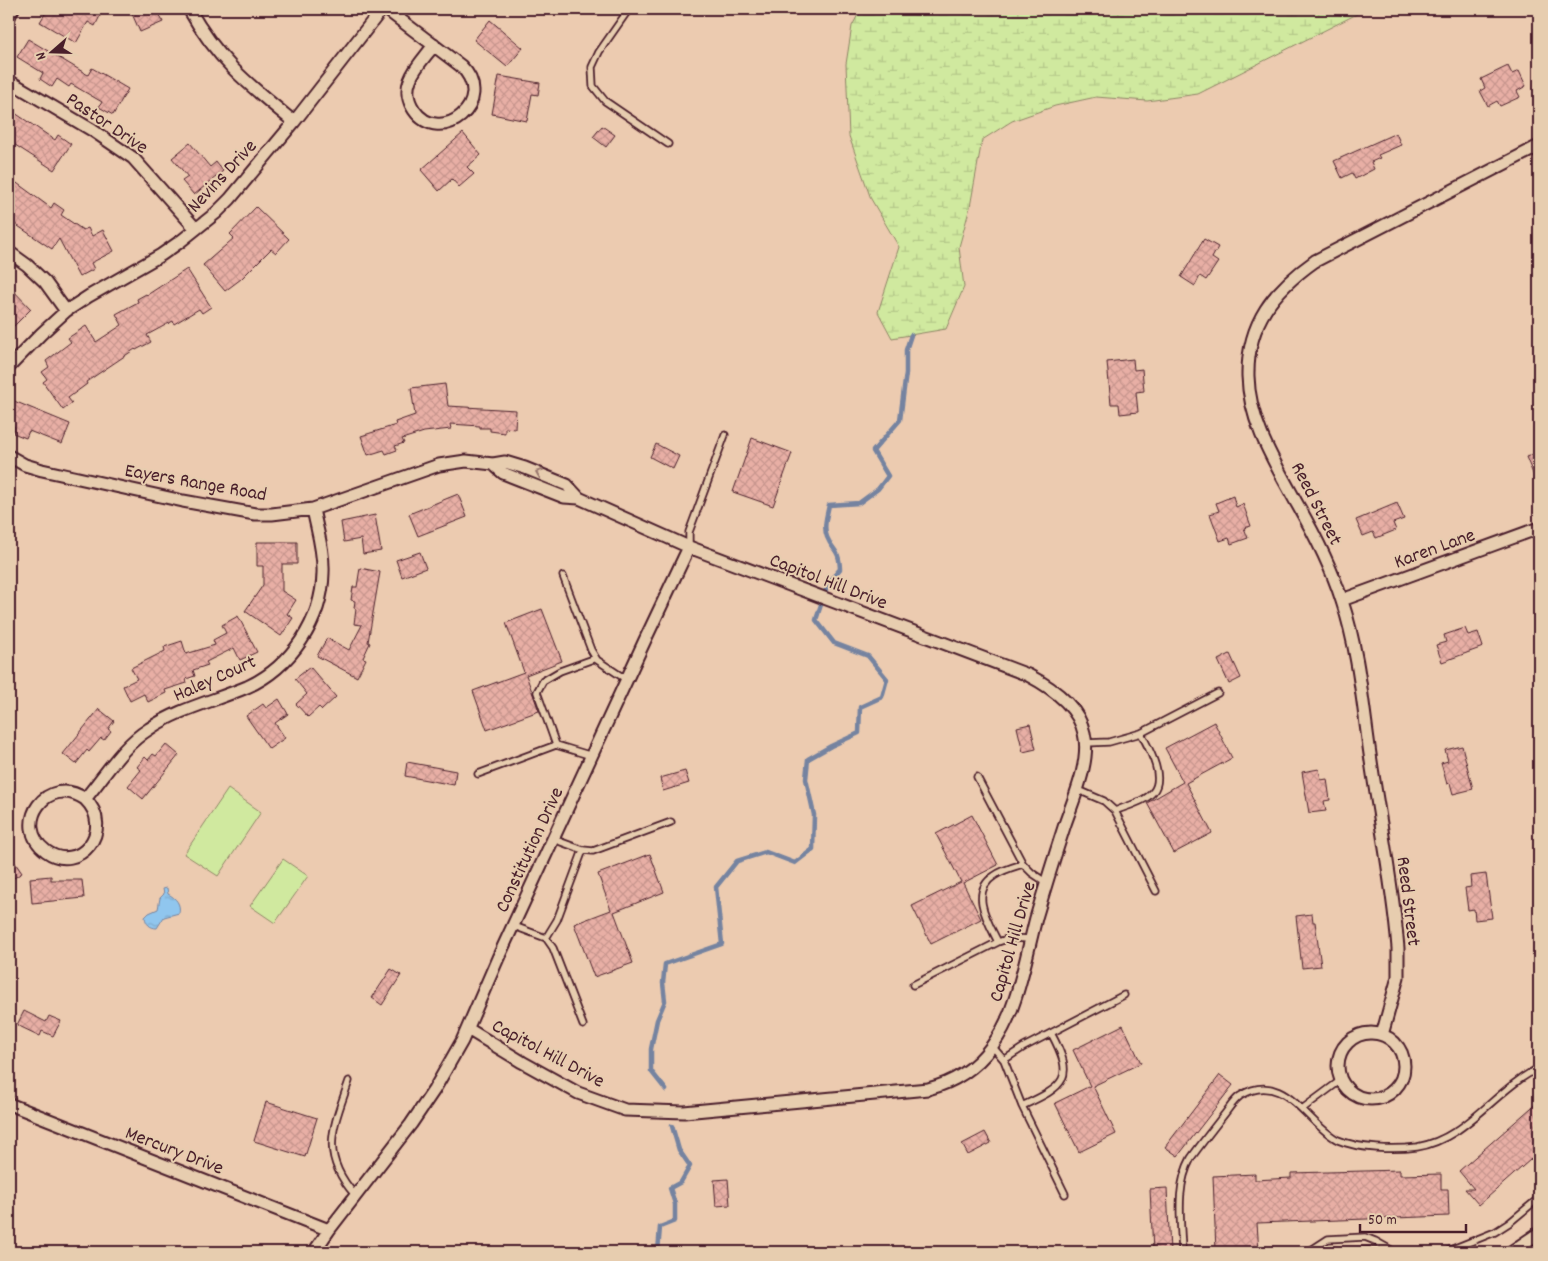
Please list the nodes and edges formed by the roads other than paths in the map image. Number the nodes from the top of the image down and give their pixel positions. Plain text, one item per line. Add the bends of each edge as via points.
1 (14, 9) edge
2 (189, 9) edge
3 (382, 9) edge
4 (386, 9) edge
5 (629, 9) edge
6 (9, 16) edge
7 (434, 45) junction
8 (9, 81) edge
9 (294, 122) junction
10 (668, 144) dead end
11 (1539, 146) edge
12 (196, 229) junction
13 (9, 252) edge
14 (66, 312) junction
15 (9, 367) edge
16 (724, 435) dead end
17 (9, 456) edge
18 (313, 509) junction
19 (1539, 528) edge
20 (690, 547) junction
21 (563, 576) dead end
22 (1342, 600) junction
23 (596, 658) junction
24 (626, 680) junction
25 (1218, 693) dead end
26 (1141, 733) junction
27 (1086, 743) junction
28 (556, 745) junction
29 (592, 756) junction
30 (478, 774) dead end
31 (977, 777) dead end
32 (1076, 789) junction
33 (85, 799) junction
34 (1115, 811) junction
35 (671, 822) dead end
36 (553, 839) junction
37 (583, 850) junction
38 (1023, 864) junction
39 (1047, 883) junction
40 (1156, 891) dead end
41 (514, 926) junction
42 (546, 938) junction
43 (1031, 939) junction
44 (998, 942) junction
45 (913, 986) dead end
46 (1124, 995) dead end
47 (583, 1025) dead end
48 (468, 1029) junction
49 (1051, 1033) junction
50 (1382, 1035) junction
51 (992, 1046) junction
52 (1004, 1060) junction
53 (1539, 1068) edge
54 (1340, 1080) junction
55 (349, 1081) dead end
56 (9, 1104) edge
57 (1022, 1106) junction
58 (1302, 1109) junction
59 (1065, 1194) dead end
60 (356, 1195) junction
61 (1539, 1198) edge
62 (328, 1230) junction
63 (1539, 1233) edge
64 (1392, 1251) edge
65 (314, 1252) edge
66 (1182, 1252) edge
67 (1308, 1252) edge
68 (1329, 1252) edge
69 (1445, 1252) edge
70 (1511, 1252) edge

1 - 6 street
2 - 9 street via 229,66
3 - 9 street, Nevins Drive
4 - 7 street
5 - 10 lane via 599,52 592,67 593,86 605,101
7 - 7 street via 412,74 408,94 412,107 421,118 434,124 449,123 470,105 473,91 466,71
8 - 12 street, Pastor Drive via 133,158
9 - 12 street, Nevins Drive via 230,199
11 - 22 street, Reed Street via 1315,261 1285,284 1257,326 1248,361 1252,408 1263,439 1318,542
12 - 14 street, Nevins Drive via 161,255
13 - 14 street via 45,282
14 - 15 street, Nevins Drive
16 - 20 lane, Constitution Drive via 689,532
17 - 18 street, Eayers Range Road via 42,470 227,510 272,514
18 - 20 street, Eayers Range Road via 438,465 466,461 505,462 566,485 579,498
18 - 33 street, Haley Court via 321,544 322,591 309,626 289,656 249,686 186,710 134,739
19 - 22 street, Karen Lane
20 - 24 street, Constitution Drive
20 - 27 street, Capitol Hill Drive via 1012,668 1046,684 1062,697 1080,721
21 - 23 lane
22 - 50 street, Reed Street via 1355,657 1397,932 1398,976
23 - 24 lane
23 - 28 lane via 542,681 538,692
24 - 29 street, Constitution Drive
25 - 26 lane
26 - 27 lane via 1109,742
26 - 34 lane via 1156,767 1154,791
27 - 32 street, Capitol Hill Drive
28 - 29 lane
28 - 30 lane
29 - 36 street, Constitution Drive
31 - 38 lane
32 - 34 lane via 1104,801
32 - 39 street, Capitol Hill Drive
33 - 33 street via 96,817 97,831 91,844 74,856 60,857 47,852 37,842 32,828 33,814 40,802 52,794 66,791
34 - 40 lane
35 - 37 lane via 593,851
36 - 37 lane
36 - 41 street, Constitution Drive
37 - 42 lane via 557,920
38 - 39 lane
38 - 44 lane via 994,875 985,883 981,894 986,918
39 - 43 street, Capitol Hill Drive
41 - 42 lane
41 - 48 street, Constitution Drive
42 - 47 lane via 553,948
43 - 44 lane via 1010,938
43 - 51 street, Capitol Hill Drive via 1015,999
44 - 45 lane
46 - 49 lane
48 - 51 street, Capitol Hill Drive via 578,1093 624,1110 646,1112 684,1112 928,1089 960,1077 974,1067
48 - 60 street, Constitution Drive via 434,1090
49 - 52 lane
49 - 57 lane via 1064,1060 1064,1079 1042,1097
50 - 54 street via 1359,1035 1347,1044 1339,1057
50 - 54 street via 1399,1048 1404,1062 1402,1076 1395,1089 1383,1097 1369,1099 1355,1095
51 - 52 lane
52 - 57 lane
53 - 58 lane via 1514,1082 1456,1132 1416,1147 1365,1147 1340,1140 1315,1124
54 - 58 lane
55 - 60 lane via 332,1136 332,1150 338,1172
56 - 62 street, Mercury Drive
57 - 59 lane
58 - 66 lane via 1286,1095 1264,1089 1240,1097 1232,1105 1185,1169 1181,1195
60 - 62 street, Constitution Drive
61 - 69 lane via 1495,1232
62 - 65 street, Constitution Drive
63 - 70 street
64 - 67 lane via 1365,1237 1328,1239
64 - 68 lane

